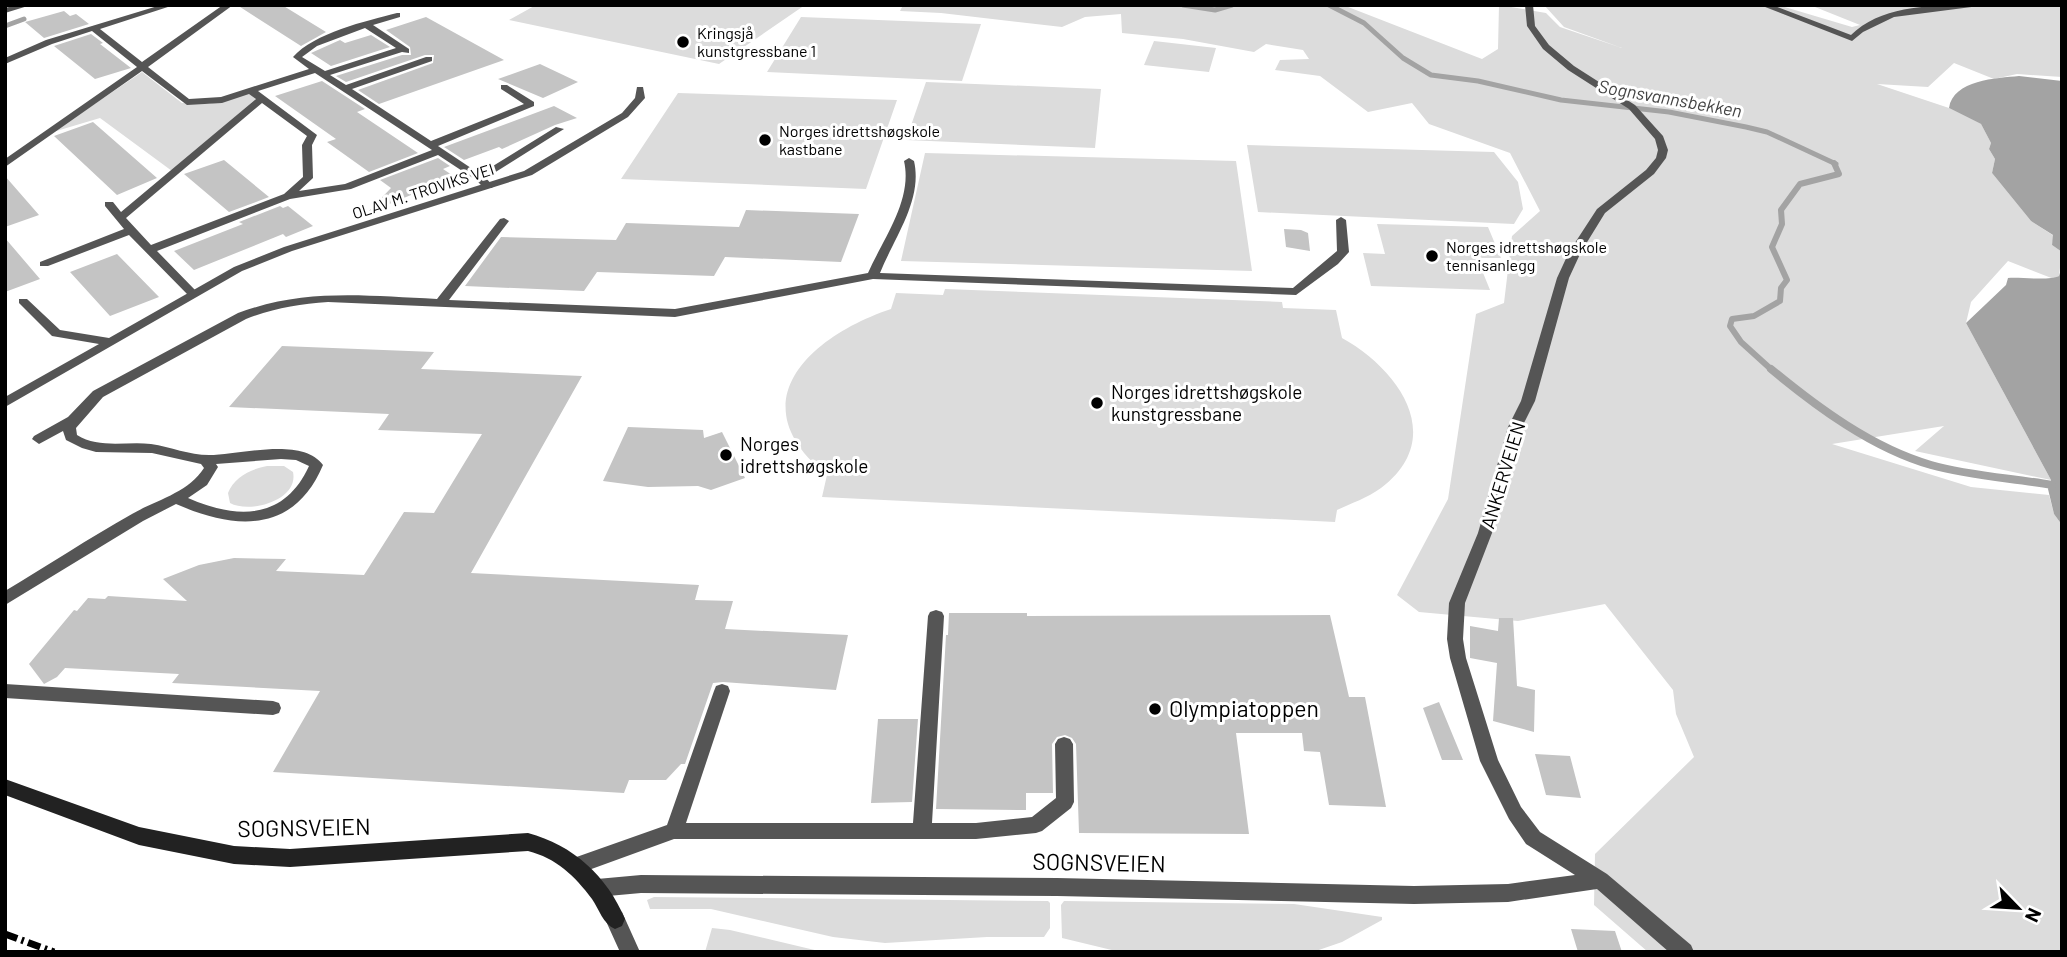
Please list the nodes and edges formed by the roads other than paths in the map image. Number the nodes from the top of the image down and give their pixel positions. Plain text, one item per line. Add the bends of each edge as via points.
1 (27, 5) edge
2 (170, 5) edge
3 (229, 5) edge
4 (1529, 5) edge
5 (1764, 5) edge
6 (1983, 5) edge
7 (5, 11) edge
8 (397, 15) dead end
9 (367, 25) junction
10 (93, 27) junction
11 (402, 49) junction
12 (5, 61) edge
13 (142, 67) junction
14 (319, 73) junction
15 (504, 88) dead end
16 (343, 89) junction
17 (640, 89) dead end
18 (251, 91) junction
19 (262, 99) junction
20 (559, 129) dead end
21 (435, 148) junction
22 (909, 161) dead end
23 (5, 164) edge
24 (484, 182) junction
25 (288, 196) junction
26 (109, 204) dead end
27 (120, 218) junction
28 (1341, 220) dead end
29 (504, 222) dead end
30 (131, 230) junction
31 (152, 249) junction
32 (44, 264) dead end
33 (873, 276) junction
34 (193, 294) junction
35 (23, 301) dead end
36 (440, 303) junction
37 (110, 342) junction
38 (5, 403) edge
39 (73, 420) junction
40 (38, 439) dead end
41 (205, 460) junction
42 (175, 498) junction
43 (5, 599) edge
44 (936, 616) dead end
45 (5, 691) edge
46 (722, 691) dead end
47 (273, 708) dead end
48 (1064, 744) dead end
49 (5, 787) edge
50 (922, 829) junction
51 (674, 831) junction
52 (575, 866) junction
53 (1600, 880) junction
54 (597, 888) junction
55 (615, 919) joint
56 (630, 952) edge
57 (1684, 952) edge

1 - 7 street
2 - 10 street
3 - 13 street
4 - 53 street, ANKERVEIEN via 1531,26 1546,47 1634,109 1660,138 1663,150 1650,172 1601,211 1563,278 1485,533 1457,603 1458,658 1479,733 1503,791 1533,838
5 - 6 street via 1852,38 1892,15
8 - 9 street
9 - 11 street
9 - 14 street via 300,52 298,60
10 - 12 street
10 - 13 street
11 - 14 street
11 - 16 street via 426,60
13 - 18 street via 187,102 209,102
13 - 23 street
14 - 16 street
14 - 18 street
15 - 21 street via 531,104
16 - 21 street
17 - 24 street, OLAV M. TROVIKS VEI via 640,98 625,115 538,168
18 - 19 street
19 - 25 street via 312,135 307,145 308,178
19 - 27 street
20 - 24 street
21 - 24 street
21 - 25 street via 347,187
22 - 33 street via 913,169 905,206
24 - 34 street, OLAV M. TROVIKS VEI via 288,249
25 - 31 street
26 - 27 street
27 - 30 street
28 - 33 street via 1343,251 1296,292
29 - 36 street
30 - 31 street
30 - 32 street
31 - 34 street
33 - 36 street via 675,313
34 - 37 street, OLAV M. TROVIKS VEI
35 - 37 street via 56,333
36 - 39 street via 316,298 266,307 110,387
37 - 38 street, OLAV M. TROVIKS VEI
39 - 40 street
39 - 41 street via 71,437 87,446 145,448
41 - 42 street via 211,467 202,482
41 - 42 street via 280,454 305,457 316,465 293,501 268,516 207,513
42 - 43 street
44 - 50 street
45 - 47 street
46 - 51 street
48 - 50 street via 1065,802 1036,825 976,831
49 - 52 street, SOGNSVEIEN via 139,836 234,855 290,858 528,842 551,848
50 - 51 street
51 - 52 street
52 - 54 street, SOGNSVEIEN
53 - 54 street, SOGNSVEIEN via 1508,893 1414,895 1057,887 629,884
53 - 57 street, ANKERVEIEN
54 - 55 street, SOGNSVEIEN
55 - 56 street

